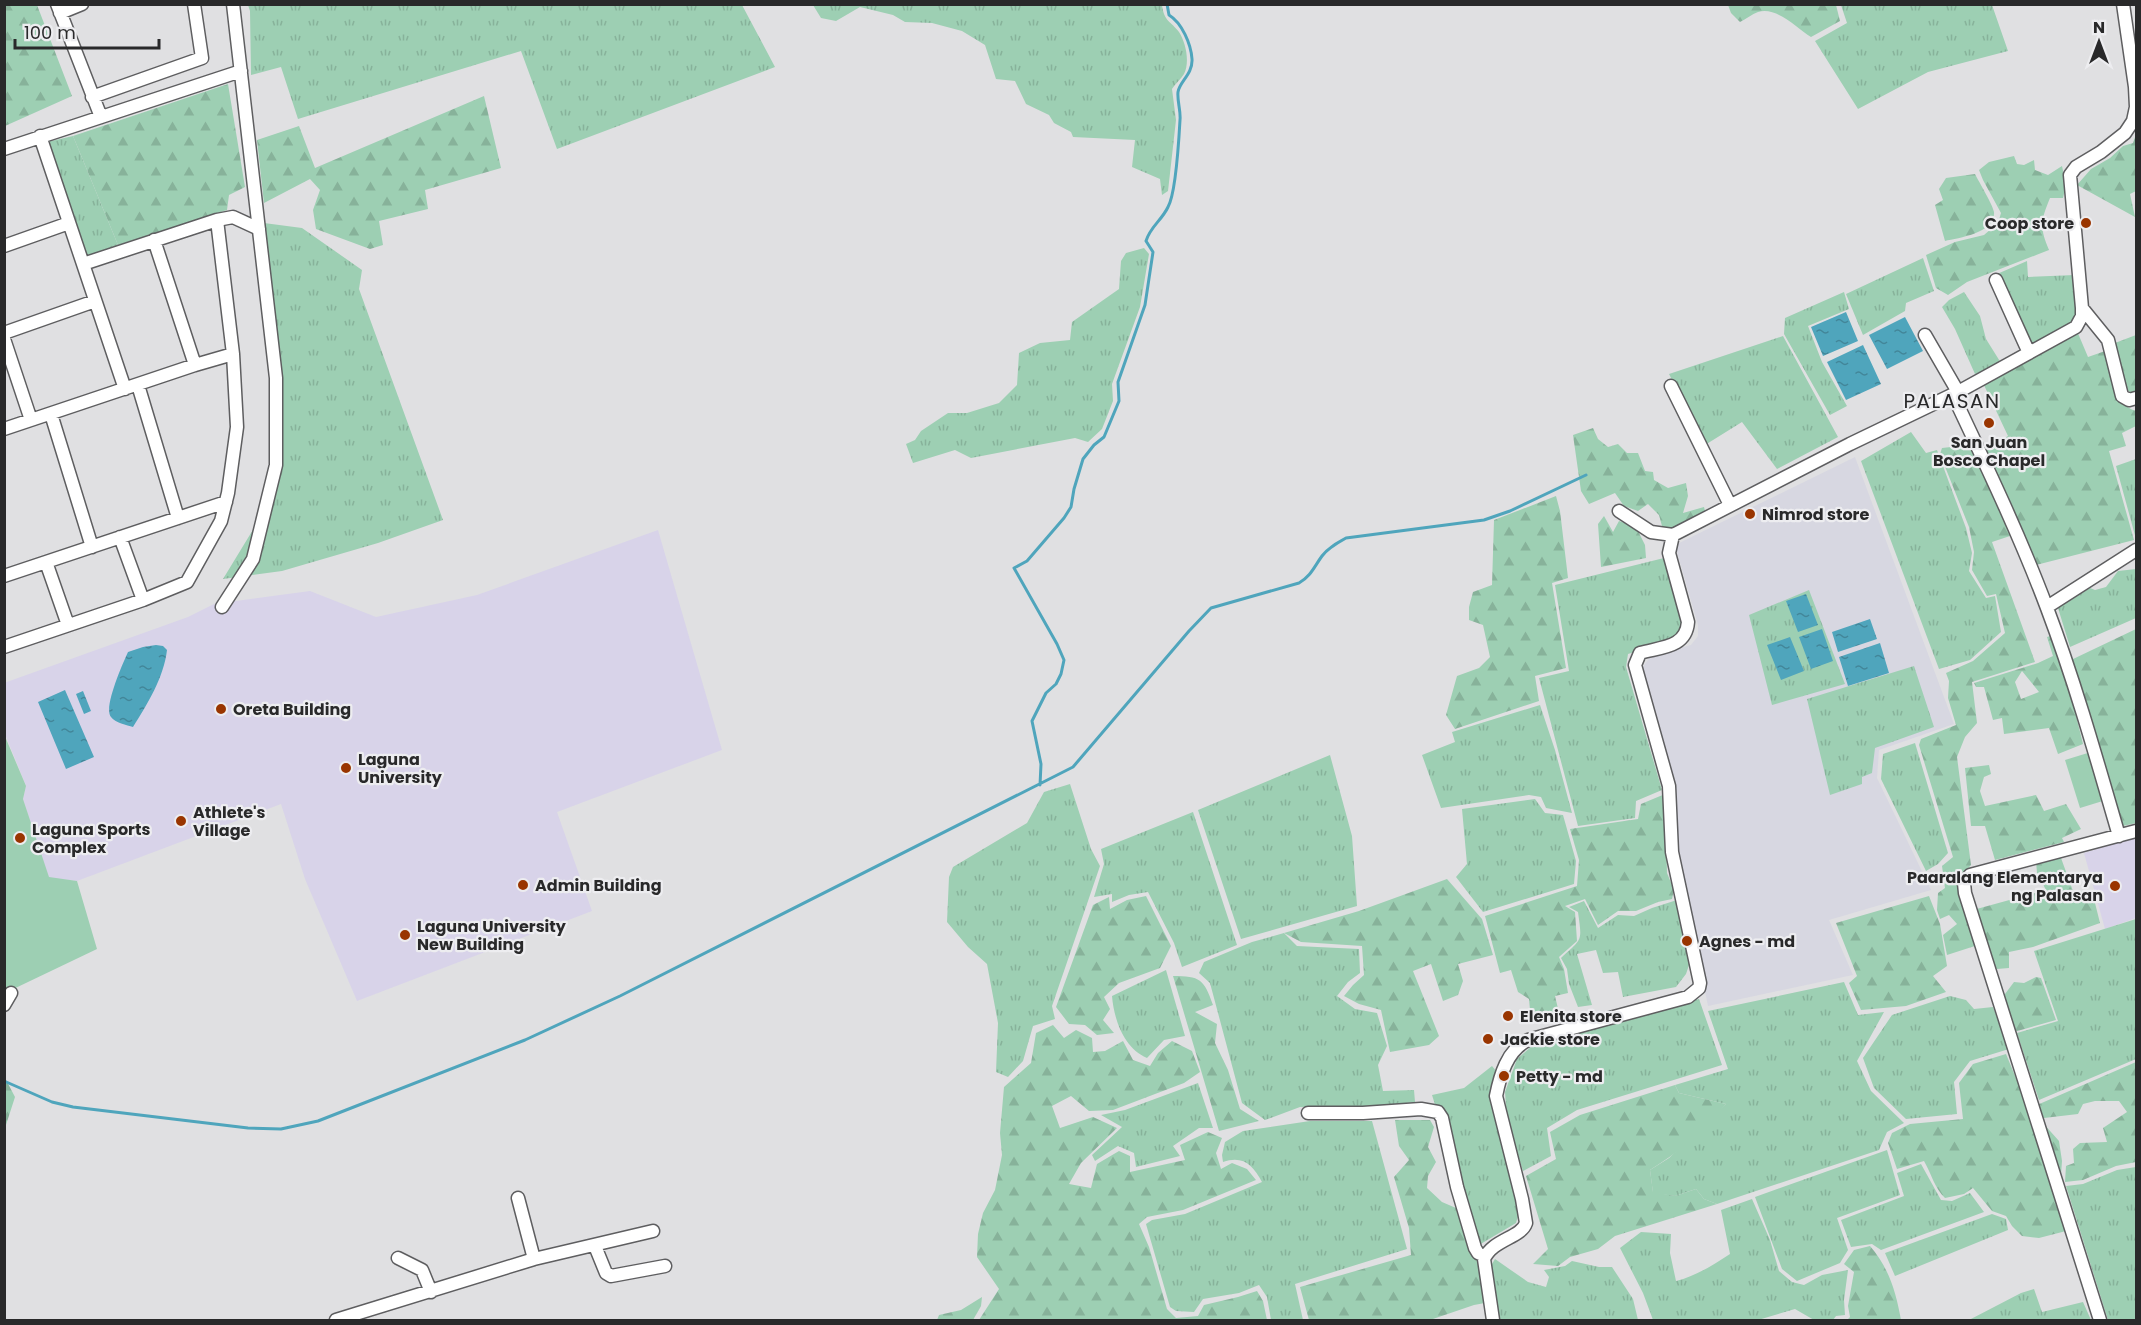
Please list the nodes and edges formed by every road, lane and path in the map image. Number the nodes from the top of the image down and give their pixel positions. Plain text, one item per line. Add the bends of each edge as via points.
1 (82, 4) edge
2 (194, 4) edge
3 (232, 4) edge
4 (2123, 5) edge
5 (58, 9) edge
6 (242, 71) junction
7 (92, 97) junction
8 (101, 117) junction
9 (40, 136) junction
10 (4, 149) edge
11 (217, 220) junction
12 (69, 223) junction
13 (259, 229) junction
14 (154, 240) junction
15 (4, 246) edge
16 (83, 264) junction
17 (1996, 280) dead end
18 (95, 301) junction
19 (2082, 308) junction
20 (4, 333) edge
21 (1925, 335) dead end
22 (4, 339) edge
23 (2029, 353) junction
24 (233, 354) junction
25 (195, 365) junction
26 (138, 385) junction
27 (1671, 386) dead end
28 (124, 389) junction
29 (1956, 393) junction
30 (2136, 398) edge
31 (51, 414) junction
32 (31, 420) junction
33 (4, 429) edge
34 (226, 502) junction
35 (1730, 505) junction
36 (1619, 511) dead end
37 (178, 518) junction
38 (1673, 534) junction
39 (120, 537) junction
40 (92, 547) junction
41 (2136, 550) edge
42 (4, 561) edge
43 (46, 562) junction
44 (7, 575) edge
45 (143, 600) junction
46 (222, 607) dead end
47 (2047, 607) junction
48 (68, 625) junction
49 (4, 647) edge
50 (2136, 831) edge
51 (2119, 836) junction
52 (11, 993) dead end
53 (4, 1005) edge
54 (1308, 1113) dead end
55 (518, 1198) dead end
56 (653, 1231) dead end
57 (595, 1245) junction
58 (1485, 1256) junction
59 (398, 1258) dead end
60 (534, 1259) junction
61 (665, 1266) dead end
62 (431, 1293) junction
63 (336, 1320) edge
64 (1493, 1320) edge
65 (2100, 1320) edge

1 - 5 street
2 - 7 street via 202,58
3 - 6 street
4 - 19 street via 2135,87 2133,121 2125,133 2070,175
5 - 7 street
6 - 8 street
6 - 13 street
7 - 8 street
8 - 9 street
9 - 10 street
9 - 12 street
11 - 13 street via 233,217
11 - 14 street
11 - 24 street
12 - 15 street
12 - 16 street
13 - 46 street via 276,378 276,465 253,559
14 - 16 street
14 - 25 street
16 - 18 street
17 - 23 street
18 - 20 street
18 - 28 street
19 - 23 street via 2076,327
19 - 30 street via 2108,340 2122,396
21 - 29 street
22 - 32 street
23 - 29 street
24 - 25 street
24 - 34 street via 237,427
25 - 26 street
26 - 28 street
26 - 37 street
27 - 35 street
28 - 31 street
29 - 35 street
29 - 47 street
31 - 32 street
31 - 40 street
32 - 33 street
34 - 37 street
34 - 45 street via 221,521 188,582
35 - 38 street
36 - 38 street via 1652,532
37 - 39 street
38 - 58 street via 1669,553 1688,622 1687,634 1680,642 1640,653 1635,665 1669,786 1673,858 1699,988 1688,997 1528,1040 1512,1052 1496,1096 1527,1223 1492,1246
39 - 40 street
39 - 45 street
40 - 43 street
41 - 47 street
42 - 44 street
43 - 44 street
43 - 48 street
45 - 48 street
47 - 51 street
48 - 49 street
50 - 51 street
51 - 65 street via 1970,875 1964,883
52 - 53 street
54 - 58 street via 1421,1109 1438,1112 1475,1248
55 - 60 street
56 - 57 street
57 - 60 street
57 - 61 street via 606,1273 611,1276
58 - 64 street
59 - 62 street via 422,1270
60 - 62 street
62 - 63 street

